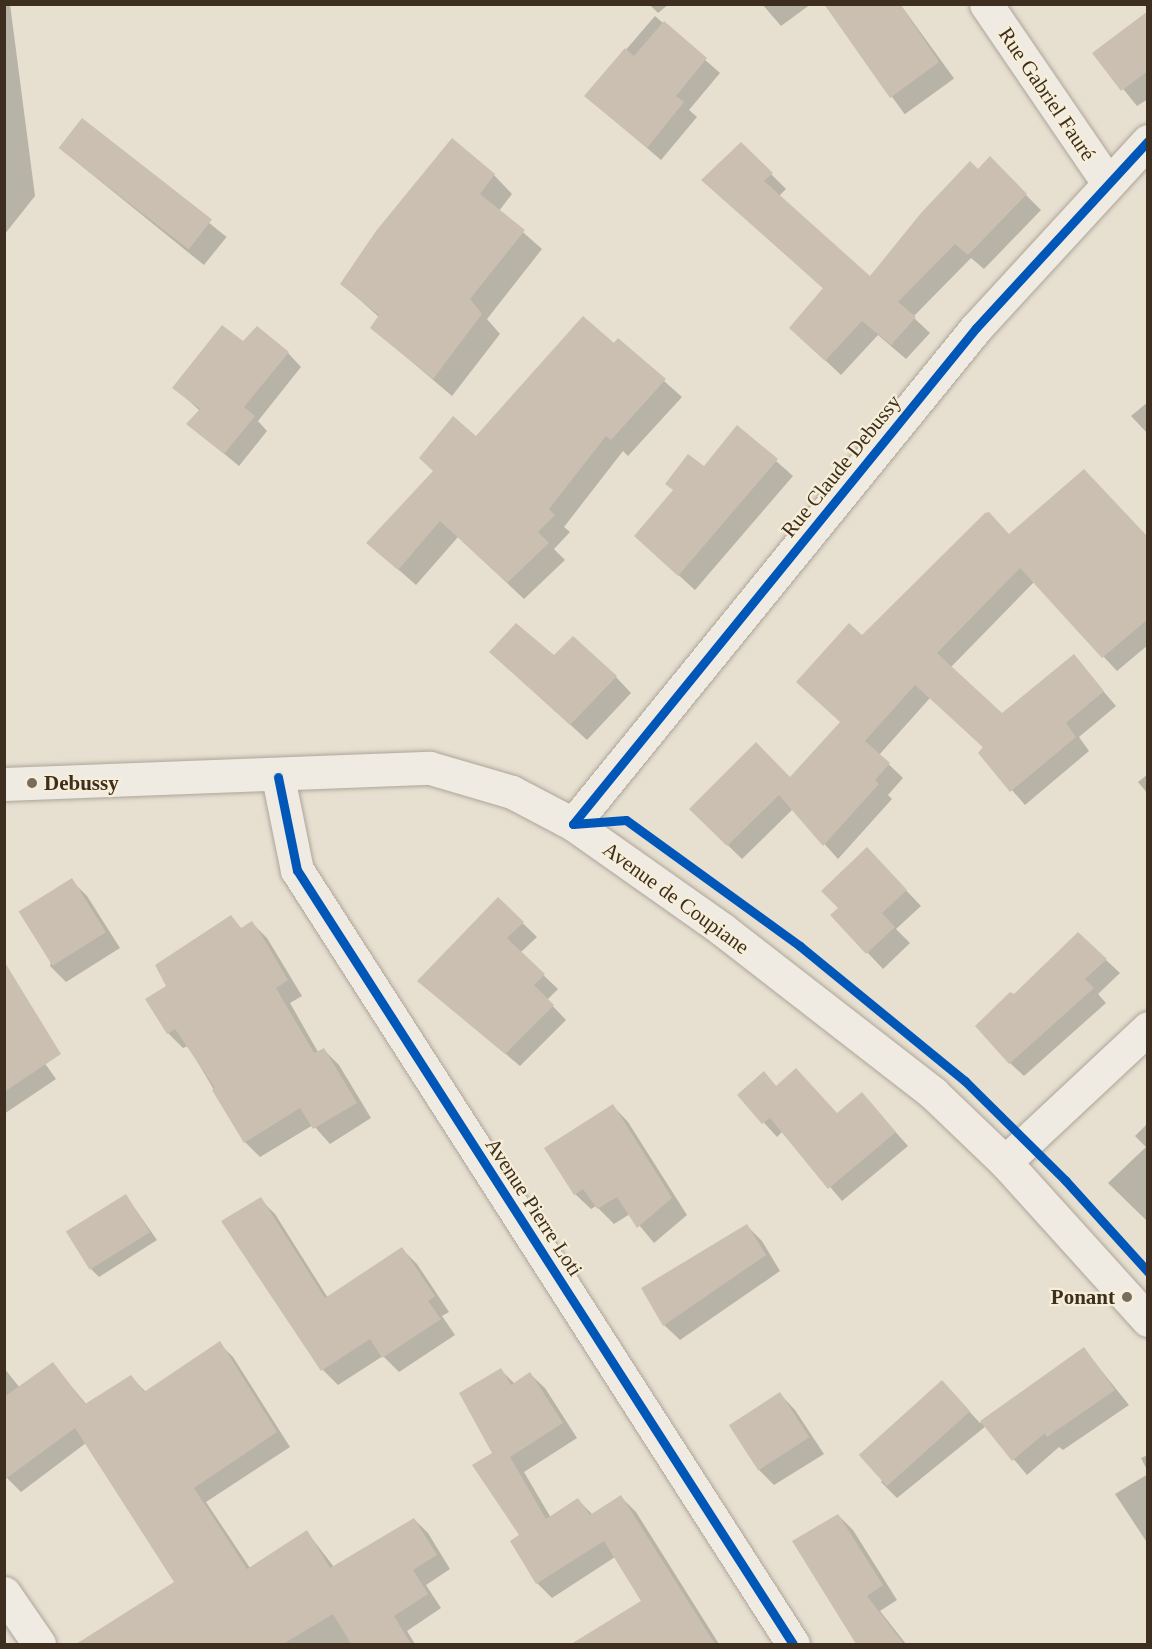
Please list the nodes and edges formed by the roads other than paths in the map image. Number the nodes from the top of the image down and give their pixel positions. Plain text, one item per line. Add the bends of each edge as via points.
1 (986, 4) edge
2 (1148, 141) edge
3 (1108, 183) junction
4 (278, 777) junction
5 (4, 784) edge
6 (573, 824) junction
7 (1148, 1029) edge
8 (1005, 1162) junction
9 (1148, 1320) edge
10 (4, 1593) edge
11 (39, 1644) edge
12 (793, 1644) edge

1 - 3 street, Rue Gabriel Fauré
2 - 3 street, Rue Claude Debussy
3 - 6 street, Rue Claude Debussy via 976,328
4 - 5 street, Avenue de Coupiane
4 - 6 street, Avenue de Coupiane via 430,768 512,792
4 - 12 street, Avenue Pierre Loti via 297,870
6 - 8 street, Avenue de Coupiane via 723,930 933,1093
7 - 8 street
8 - 9 street, Avenue de Coupiane
10 - 11 street

